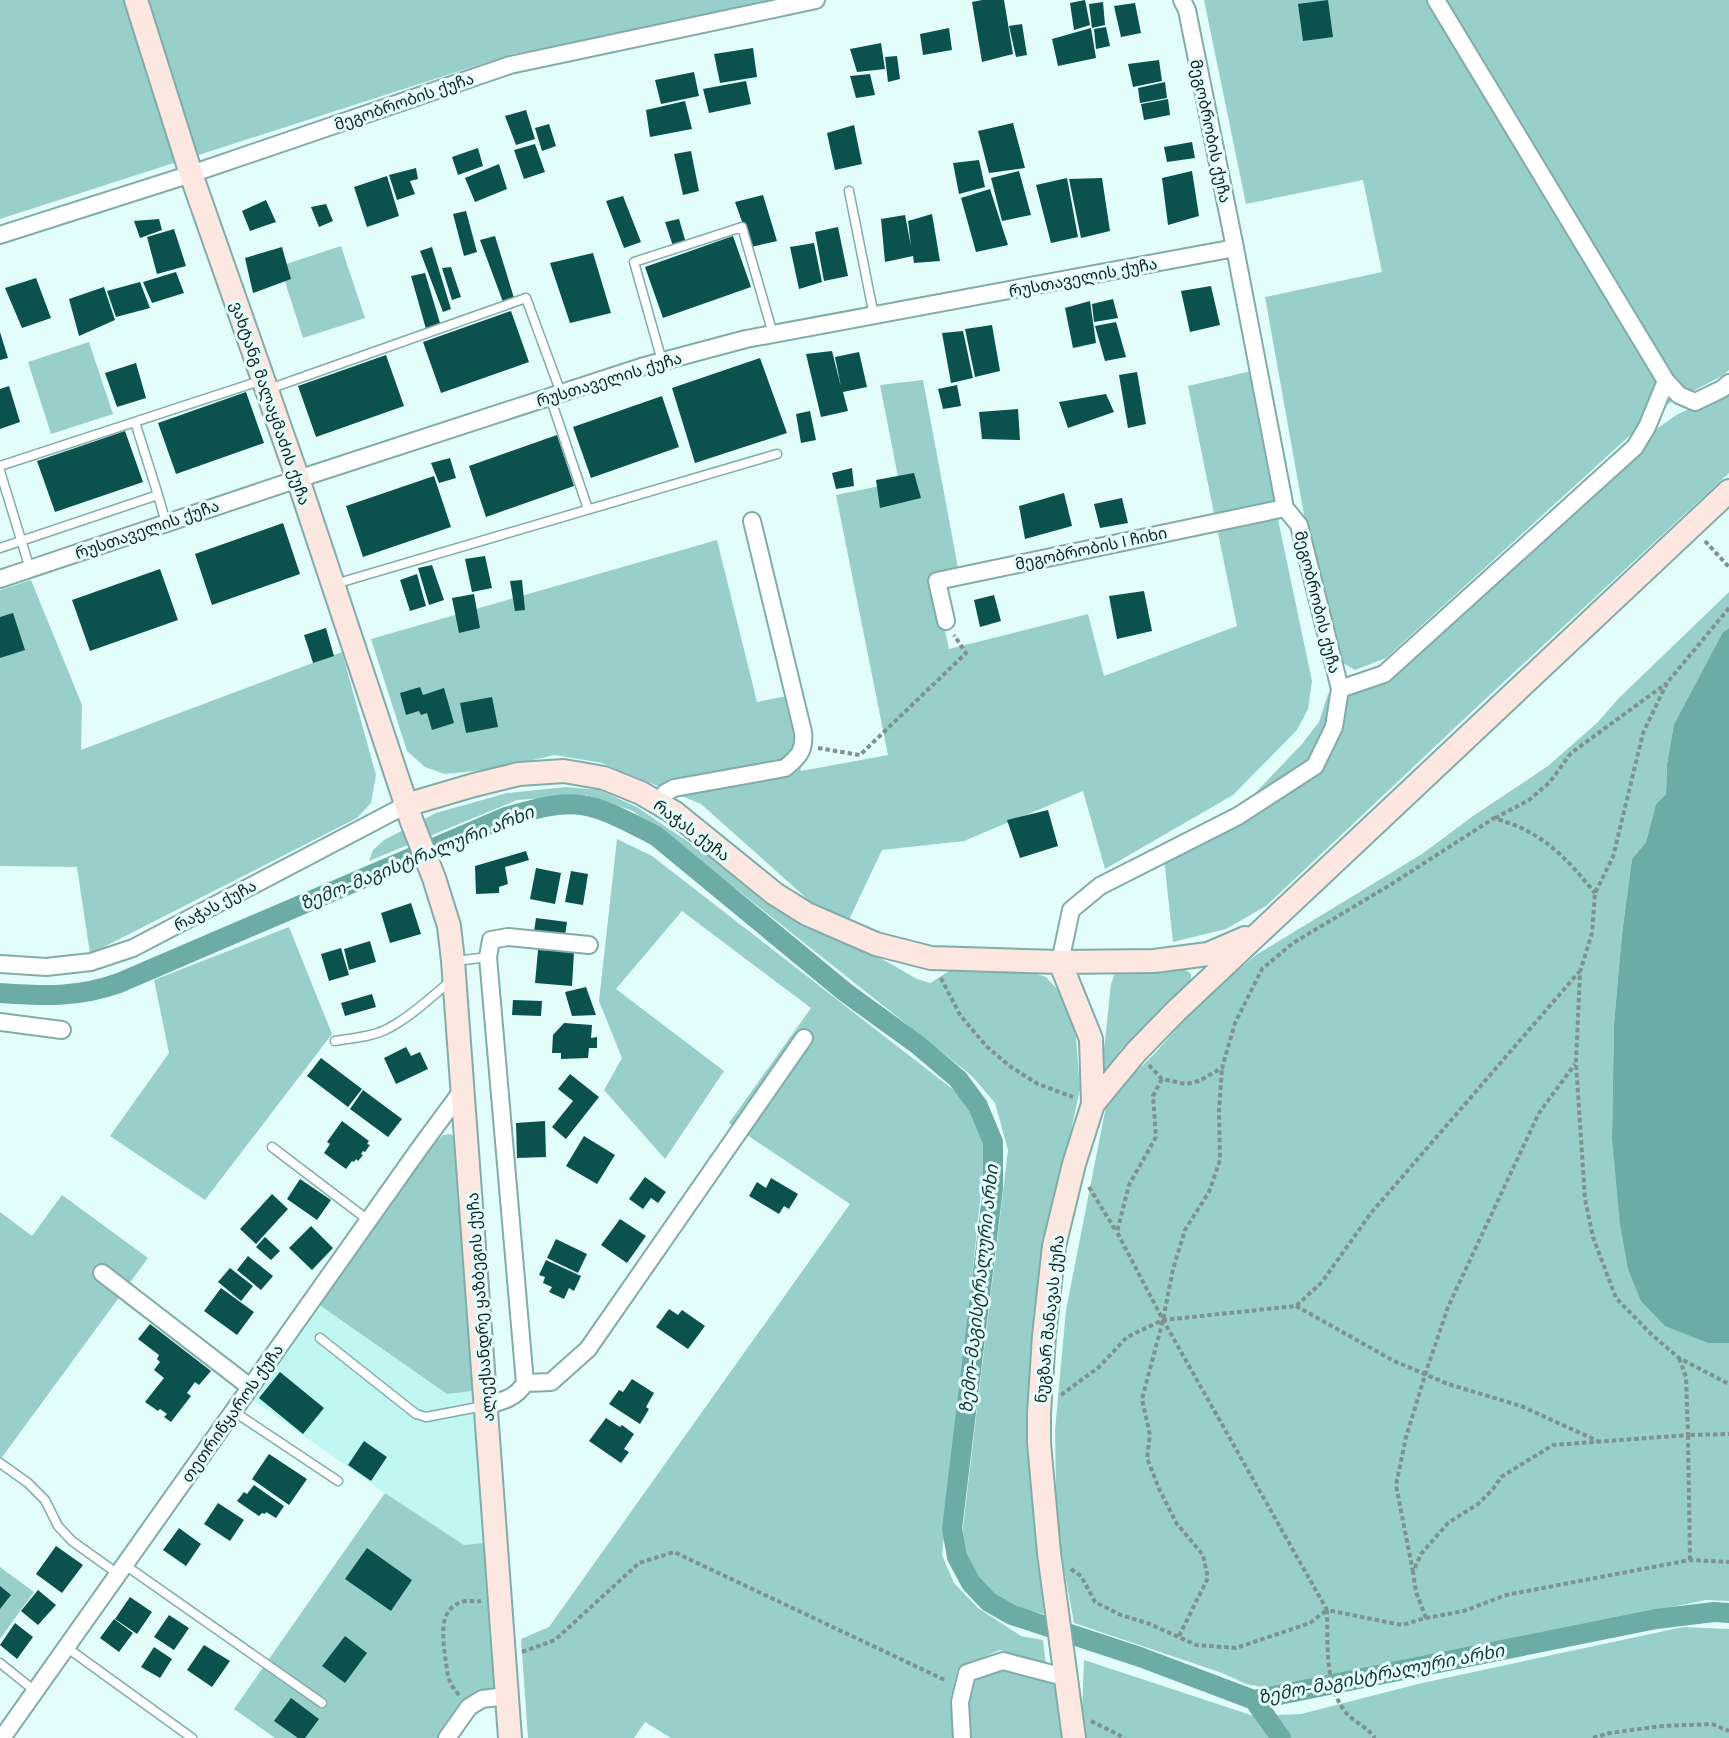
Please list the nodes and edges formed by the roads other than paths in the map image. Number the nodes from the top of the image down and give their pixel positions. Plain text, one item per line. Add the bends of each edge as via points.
1 (136, 0) edge
2 (816, 0) edge
3 (1182, 0) edge
4 (1436, 0) edge
5 (191, 174) junction
6 (849, 191) dead end
7 (0, 235) edge
8 (1235, 248) junction
9 (874, 316) junction
10 (773, 334) junction
11 (662, 361) junction
12 (1666, 381) junction
13 (1729, 383) edge
14 (265, 385) junction
15 (556, 395) junction
16 (135, 422) junction
17 (777, 454) dead end
18 (0, 466) edge
19 (0, 471) edge
20 (298, 479) junction
21 (1729, 491) edge
22 (158, 495) junction
23 (1285, 508) junction
24 (588, 509) junction
25 (752, 521) dead end
26 (166, 523) junction
27 (21, 541) junction
28 (0, 548) edge
29 (30, 569) junction
30 (0, 579) edge
31 (333, 585) junction
32 (946, 621) road end
33 (1340, 689) junction
34 (660, 804) junction
35 (409, 814) junction
36 (434, 878) joint
37 (1258, 933) junction
38 (589, 945) dead end
39 (488, 957) junction
40 (1060, 962) junction
41 (0, 964) edge
42 (454, 969) junction
43 (0, 1022) edge
44 (62, 1030) dead end
45 (804, 1038) dead end
46 (335, 1041) dead end
47 (464, 1088) junction
48 (1093, 1104) junction
49 (272, 1147) dead end
50 (368, 1220) junction
51 (102, 1273) dead end
52 (321, 1338) dead end
53 (525, 1383) junction
54 (250, 1387) junction
55 (487, 1405) junction
56 (233, 1411) junction
57 (0, 1463) edge
58 (338, 1481) dead end
59 (121, 1570) junction
60 (66, 1647) junction
61 (0, 1664) edge
62 (1063, 1668) junction
63 (35, 1691) junction
64 (507, 1696) junction
65 (322, 1703) dead end
66 (2, 1738) edge
67 (192, 1738) edge
68 (447, 1738) edge
69 (510, 1738) edge
70 (962, 1738) edge
71 (1074, 1738) edge

1 - 5 street, ვახტანგ მალაყმაძის ქუჩა
2 - 5 street, მეგობრობის ქუჩა via 510,65
3 - 8 street, მეგობრობის ქუჩა
4 - 12 street
5 - 7 street, მეგობრობის ქუჩა
5 - 14 street, ვახტანგ მალაყმაძის ქუჩა
6 - 9 lane
8 - 9 street, რუსთაველის ქუჩა
8 - 23 street, მეგობრობის ქუჩა
9 - 10 street, რუსთაველის ქუჩა
10 - 11 street, რუსთაველის ქუჩა
10 - 11 lane via 742,227 634,262
11 - 15 street, რუსთაველის ქუჩა
12 - 13 street via 1679,395 1695,402
12 - 33 street via 1635,447 1384,674
14 - 15 lane via 525,298
14 - 16 lane
14 - 20 street, ვახტანგ მალაყმაძის ქუჩა
15 - 20 street, რუსთაველის ქუჩა
15 - 24 lane
16 - 18 lane
16 - 22 lane
17 - 24 lane
19 - 27 lane
20 - 26 street, რუსთაველის ქუჩა
20 - 31 street, ვახტანგ მალაყმაძის ქუჩა
21 - 37 street, ნუგზარ შანავას ქუჩა
22 - 26 lane
22 - 27 lane
23 - 32 street, მეგობრობის I ჩიხი via 938,581
23 - 33 street, მეგობრობის ქუჩა via 1299,525
24 - 31 lane
25 - 34 street via 804,746 798,758 785,768 674,788 665,793
26 - 29 street, რუსთაველის ქუჩა
27 - 28 lane
27 - 29 lane
29 - 30 street, რუსთაველის ქუჩა
31 - 35 street, ვახტანგ მალაყმაძის ქუჩა
33 - 40 street, მეგობრობის ქუჩა via 1334,727 1315,766 1238,816 1100,886 1071,910
34 - 35 street, რაჭას ქუჩა via 604,778 564,771 519,774 474,785
34 - 40 street, რაჭას ქუჩა via 775,894 807,914 876,944 931,958
35 - 36 street, ვახტანგ მალაყმაძის ქუჩა
35 - 41 street, რაჭას ქუჩა via 133,948 91,962 46,967
36 - 42 street, ალექსანდრე ყაზბეგის ქუჩა via 449,926
37 - 40 street, რაჭას ქუჩა via 1208,954 1154,961
37 - 48 street, ნუგზარ შანავას ქუჩა via 1136,1052
38 - 39 street via 508,936 491,940
39 - 42 lane
39 - 53 street
40 - 48 street via 1091,1039
42 - 46 lane via 416,1010 388,1029
42 - 47 street, ალექსანდრე ყაზბეგის ქუჩა
43 - 44 street
45 - 53 street via 588,1349 551,1382
47 - 50 street, თეთრიწყაროს ქუჩა
47 - 55 street, ალექსანდრე ყაზბეგის ქუჩა
48 - 62 street, ნუგზარ შანავას ქუჩა via 1054,1246 1039,1413 1041,1479
49 - 50 lane
50 - 54 street, თეთრიწყაროს ქუჩა
51 - 54 street
52 - 55 lane via 416,1414 426,1417
53 - 55 street via 520,1392 508,1399
54 - 56 street, თეთრიწყაროს ქუჩა
55 - 64 street, ალექსანდრე ყაზბეგის ქუჩა
56 - 58 lane
56 - 59 street, თეთრიწყაროს ქუჩა
57 - 59 lane via 45,1500 58,1526 72,1541
59 - 60 street, თეთრიწყაროს ქუჩა
59 - 65 lane
60 - 63 street, თეთრიწყაროს ქუჩა
60 - 67 lane
61 - 63 lane
62 - 70 street via 1004,1661 967,1673 960,1702
62 - 71 street, ნუგზარ შანავას ქუჩა
63 - 66 street, თეთრიწყაროს ქუჩა
64 - 68 street via 482,1699 469,1707
64 - 69 street, ალექსანდრე ყაზბეგის ქუჩა

